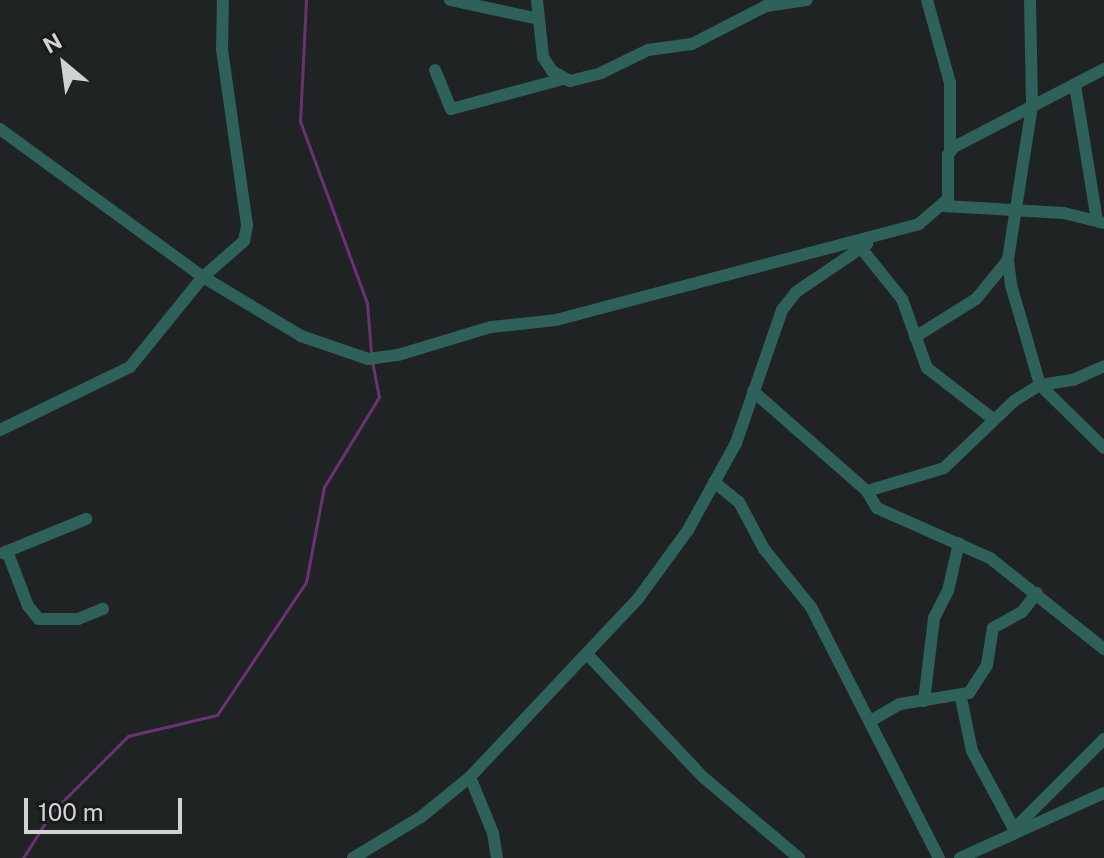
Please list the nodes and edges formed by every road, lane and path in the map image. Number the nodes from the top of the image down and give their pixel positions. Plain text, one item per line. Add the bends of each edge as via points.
1 (223, 0) edge
2 (450, 0) edge
3 (537, 0) edge
4 (783, 0) edge
5 (807, 0) edge
6 (927, 0) edge
7 (1030, 0) edge
8 (535, 18) junction
9 (1104, 69) edge
10 (435, 70) dead end
11 (563, 79) junction
12 (1075, 85) junction
13 (1032, 106) junction
14 (0, 129) edge
15 (950, 151) junction
16 (943, 206) junction
17 (1018, 209) junction
18 (1100, 222) edge
19 (876, 237) junction
20 (861, 248) junction
21 (1008, 260) junction
22 (203, 277) junction
23 (915, 337) junction
24 (1104, 366) edge
25 (1040, 385) junction
26 (753, 391) junction
27 (993, 419) junction
28 (0, 430) edge
29 (1104, 448) edge
30 (714, 482) junction
31 (867, 491) junction
32 (86, 519) dead end
33 (959, 543) junction
34 (4, 552) edge
35 (1037, 593) junction
36 (103, 609) dead end
37 (1104, 649) edge
38 (587, 654) junction
39 (961, 698) junction
40 (924, 701) junction
41 (872, 720) junction
42 (1104, 739) edge
43 (470, 777) junction
44 (1104, 793) edge
45 (1013, 831) junction
46 (353, 858) edge
47 (497, 858) edge
48 (799, 858) edge
49 (939, 858) edge
50 (960, 858) edge

1 - 22 street via 222,50 247,233
2 - 8 street
3 - 8 street
4 - 5 street
4 - 11 street via 692,44 648,50 589,78
6 - 15 street via 950,83
7 - 13 street
8 - 11 street via 543,57
9 - 12 street
10 - 11 street via 451,109
12 - 13 street
12 - 18 street
13 - 15 street
13 - 17 street
14 - 22 street
15 - 16 street via 948,199
16 - 17 street
16 - 19 street via 919,224
17 - 18 street
17 - 21 street
19 - 20 street
19 - 22 street via 556,320 491,327 368,359 301,336
20 - 23 street via 902,299
20 - 26 street via 796,292 782,310
21 - 23 street via 976,299
21 - 25 street
22 - 28 street via 130,367
23 - 27 street via 937,380
24 - 25 street via 1073,380
25 - 27 street
25 - 29 street
26 - 30 street via 736,443
26 - 31 street
27 - 31 street via 944,468
30 - 38 street via 667,562
30 - 41 street via 739,502 764,549 798,586
31 - 33 street via 877,508
32 - 34 street
33 - 35 street via 990,558
33 - 40 street via 948,591 934,618
34 - 36 street via 39,619 78,619
35 - 37 street
35 - 39 street via 1022,612 993,628 987,665 975,687
38 - 43 street
38 - 48 street via 703,777
39 - 40 street
39 - 45 street via 972,751
40 - 41 street via 900,704
41 - 49 street
42 - 45 street
43 - 46 street via 421,817
43 - 47 street via 493,833
44 - 45 street
45 - 50 street

